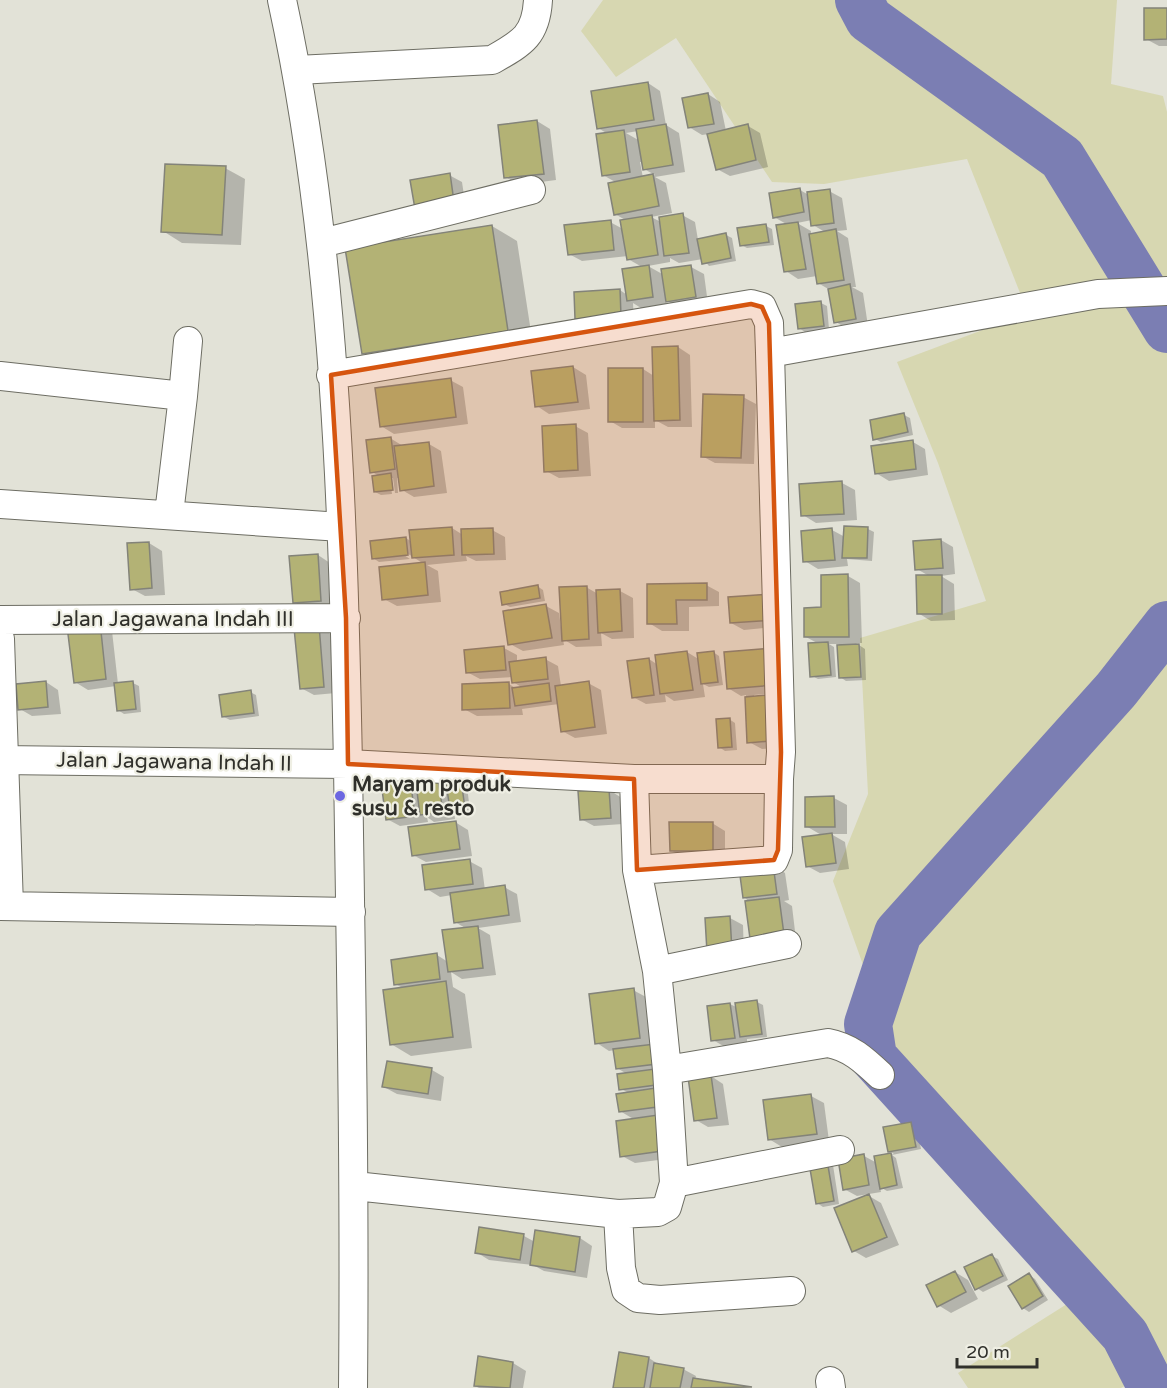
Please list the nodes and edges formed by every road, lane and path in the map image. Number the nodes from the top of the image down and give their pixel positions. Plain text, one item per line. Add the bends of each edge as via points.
1 (282, 0) edge
2 (538, 0) edge
3 (297, 70) junction
4 (531, 190) dead end
5 (322, 243) junction
6 (1167, 291) edge
7 (188, 341) dead end
8 (770, 353) junction
9 (331, 375) junction
10 (0, 376) edge
11 (183, 396) junction
12 (0, 504) edge
13 (169, 514) junction
14 (341, 527) junction
15 (346, 618) junction
16 (0, 620) edge
17 (0, 639) edge
18 (1, 760) edge
19 (348, 764) junction
20 (634, 779) junction
21 (779, 779) junction
22 (637, 870) junction
23 (4, 906) edge
24 (351, 912) junction
25 (787, 944) dead end
26 (657, 971) junction
27 (667, 1070) junction
28 (880, 1074) dead end
29 (840, 1150) dead end
30 (674, 1183) junction
31 (354, 1186) junction
32 (618, 1214) junction
33 (790, 1291) dead end
34 (352, 1388) edge

1 - 3 street
2 - 3 street via 536,23 528,34 492,60
3 - 5 street
4 - 5 street
5 - 9 street
6 - 8 street via 1098,294
7 - 11 street
8 - 9 street via 767,314 762,307 751,304
8 - 21 street via 780,684
9 - 14 street
10 - 11 street
11 - 13 street
12 - 13 street
13 - 14 street
14 - 15 street
15 - 16 street, Jalan Jagawana Indah III
15 - 19 street
17 - 18 street
18 - 19 street, Jalan Jagawana Indah II
18 - 23 street
19 - 20 street, Jalan Jagawana Indah II
19 - 24 street
20 - 21 street, Jalan Jagawana Indah II
20 - 22 street
21 - 22 street via 774,860
22 - 26 street
23 - 24 street
24 - 31 street
25 - 26 street
26 - 27 street
27 - 28 street via 828,1044 859,1056
27 - 30 street
29 - 30 street
30 - 32 street via 667,1207 658,1212
31 - 32 street
31 - 34 street
32 - 33 street via 626,1290 638,1298 660,1300

